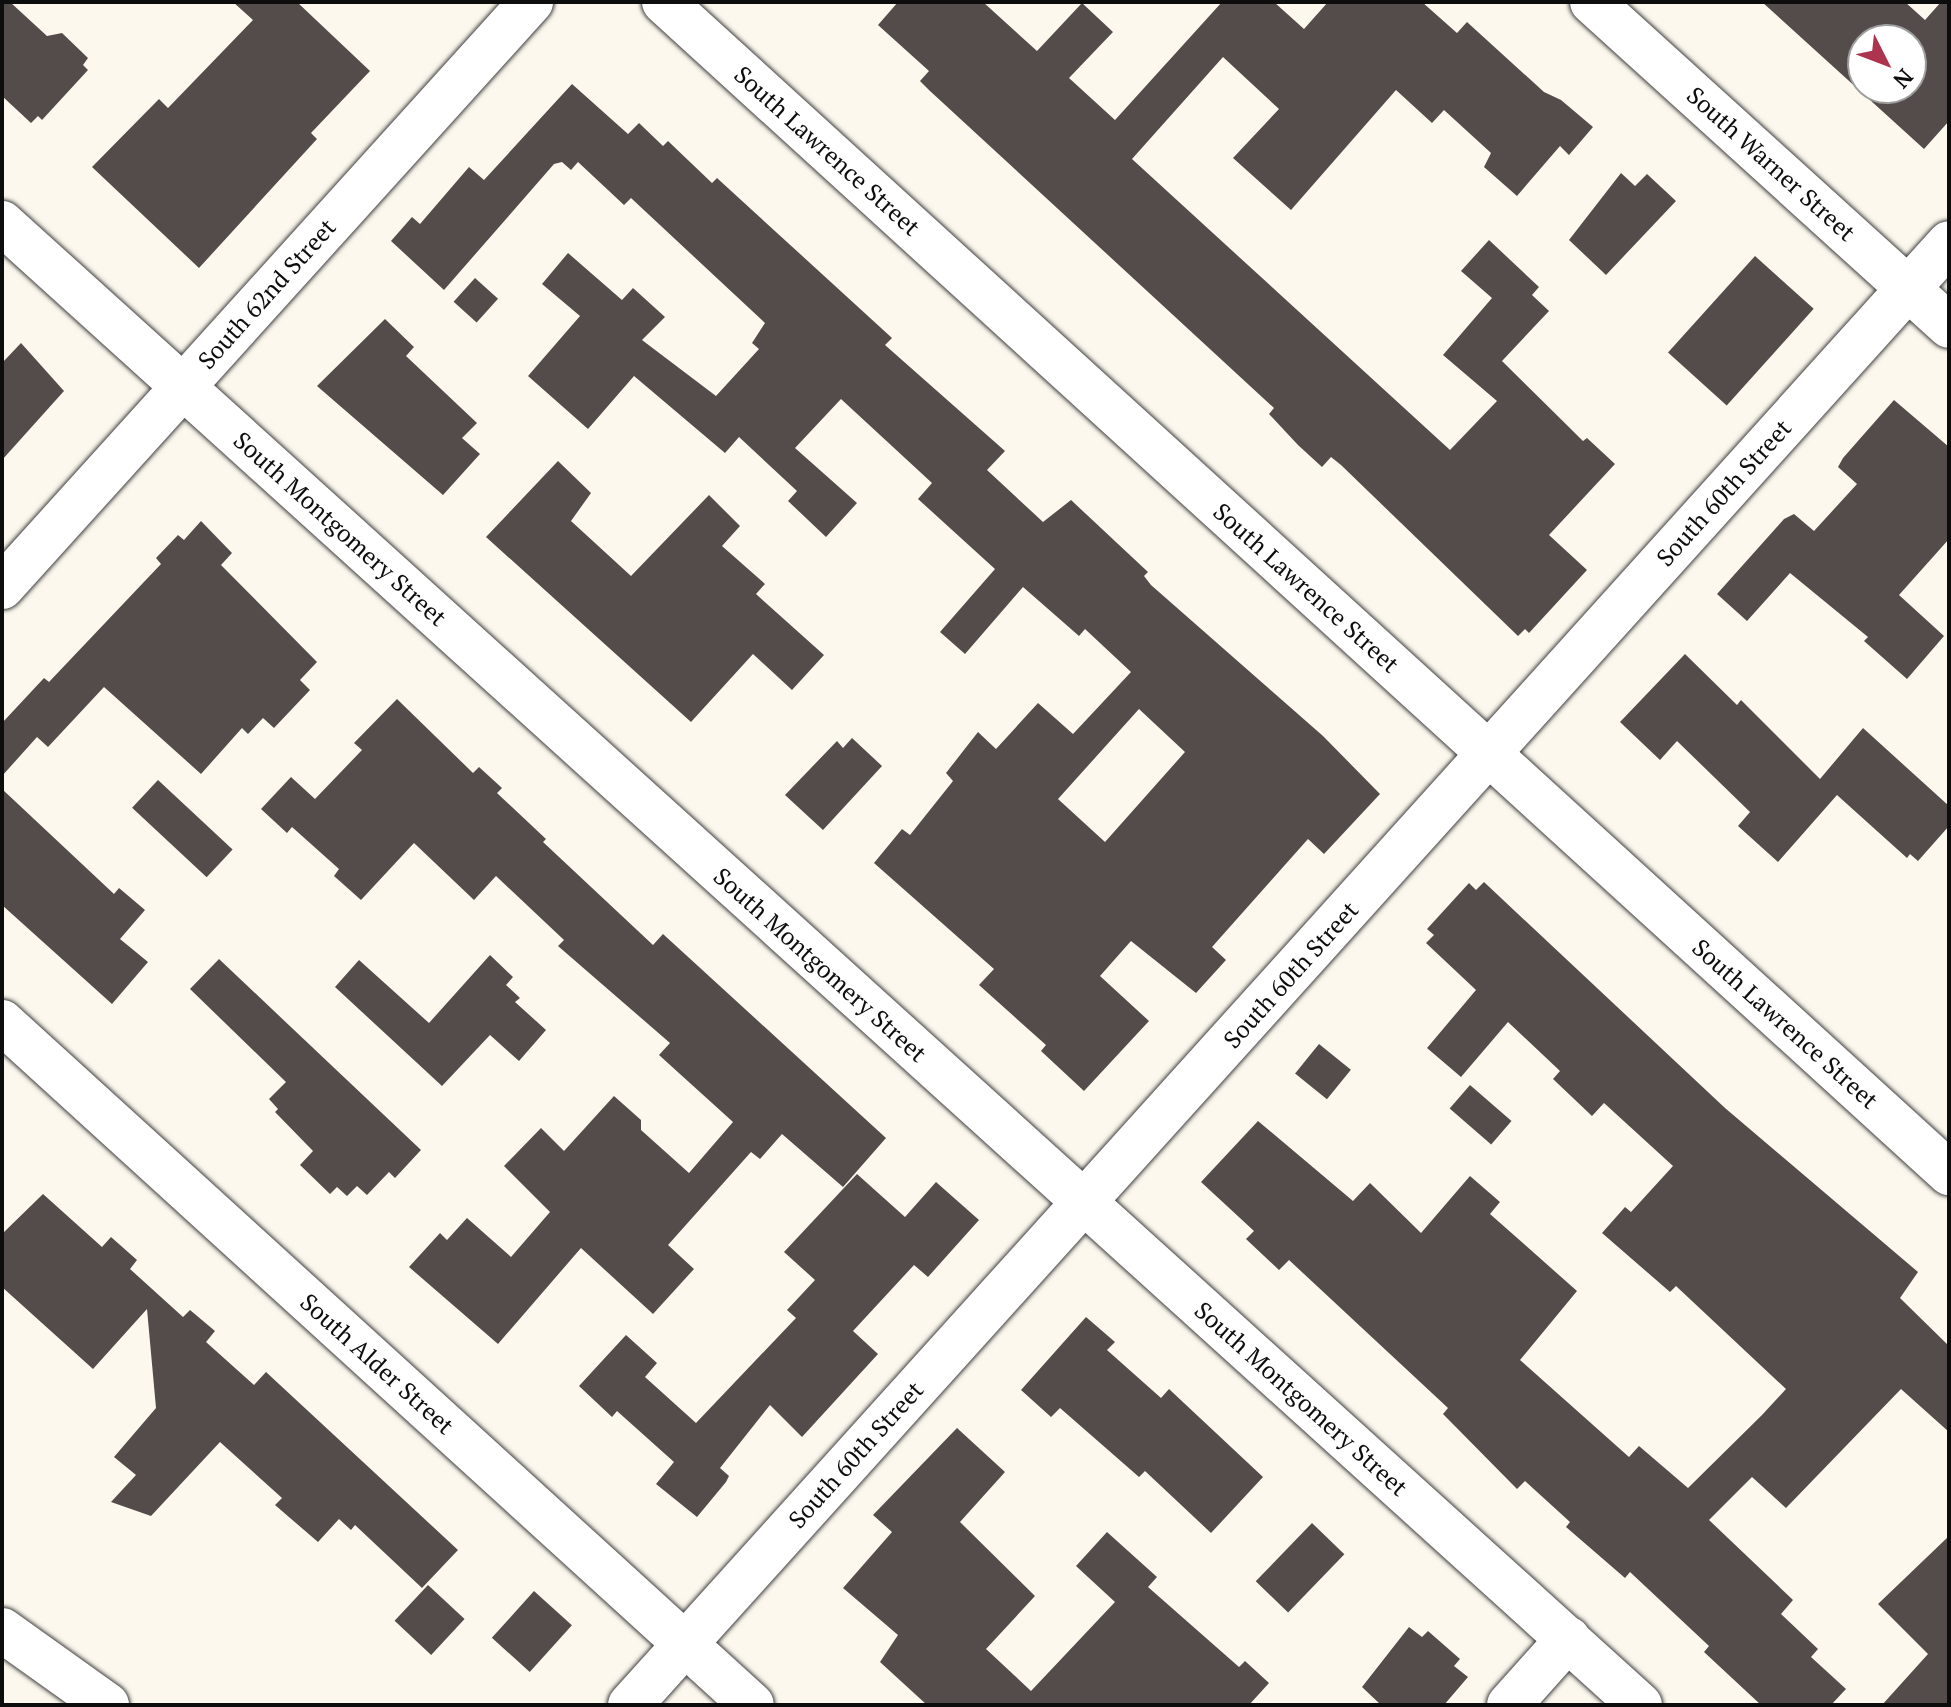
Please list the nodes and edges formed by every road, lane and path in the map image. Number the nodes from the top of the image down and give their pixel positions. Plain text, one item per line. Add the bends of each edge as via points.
1 (531, 2) edge
2 (664, 2) edge
3 (1592, 2) edge
4 (2, 223) edge
5 (1949, 243) edge
6 (1908, 288) junction
7 (1949, 326) edge
8 (183, 387) junction
9 (2, 587) edge
10 (1488, 753) junction
11 (2, 1022) edge
12 (1949, 1173) edge
13 (1083, 1203) junction
14 (2, 1630) edge
15 (1568, 1639) junction
16 (685, 1644) junction
17 (107, 1705) edge
18 (630, 1705) edge
19 (752, 1705) edge
20 (1509, 1705) edge
21 (1640, 1705) edge

1 - 8 street, South 62nd Street
2 - 10 street, South Lawrence Street
3 - 6 street, South Warner Street
4 - 8 street, South Montgomery Street
5 - 6 street, South 60th Street
6 - 7 street, South Warner Street
6 - 10 street, South 60th Street
8 - 9 street, South 62nd Street
8 - 13 street, South Montgomery Street
10 - 12 street, South Lawrence Street
10 - 13 street, South 60th Street
11 - 16 street, South Alder Street
13 - 15 street, South Montgomery Street
13 - 16 street, South 60th Street
14 - 17 street
15 - 20 street
15 - 21 street, South Montgomery Street
16 - 18 street, South 60th Street
16 - 19 street, South Alder Street

